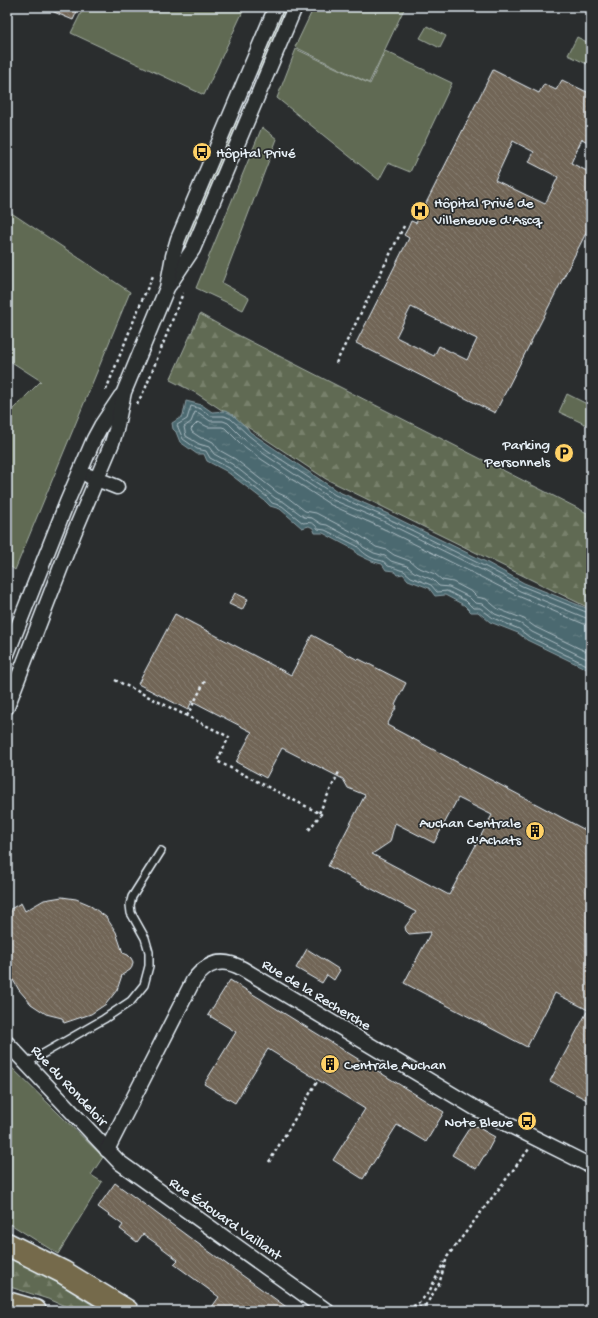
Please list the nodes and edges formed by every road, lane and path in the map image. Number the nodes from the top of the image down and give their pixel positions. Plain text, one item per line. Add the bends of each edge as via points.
1 (276, 7) edge
2 (295, 7) edge
3 (249, 94) junction
4 (405, 224) dead end
5 (154, 275) dead end
6 (185, 286) dead end
7 (167, 288) junction
8 (336, 363) dead end
9 (124, 392) junction
10 (105, 393) dead end
11 (136, 406) dead end
12 (79, 472) junction
13 (97, 479) junction
14 (116, 488) dead end
15 (7, 654) edge
16 (115, 680) dead end
17 (205, 681) dead end
18 (7, 707) edge
19 (187, 716) junction
20 (340, 770) dead end
21 (319, 813) junction
22 (308, 831) dead end
23 (161, 851) dead end
24 (7, 1043) edge
25 (27, 1063) junction
26 (318, 1080) dead end
27 (537, 1140) junction
28 (107, 1150) junction
29 (269, 1162) dead end
30 (591, 1166) edge
31 (7, 1244) edge
32 (446, 1257) junction
33 (7, 1303) edge
34 (425, 1305) junction
35 (35, 1311) edge
36 (127, 1311) edge
37 (327, 1311) edge
38 (402, 1311) edge
39 (413, 1311) edge
40 (422, 1311) edge

1 - 3 street
2 - 3 street
3 - 7 street via 193,249
3 - 7 street via 178,239
4 - 8 path
5 - 10 path
6 - 11 path via 146,387
7 - 9 street
9 - 12 street via 101,426
9 - 13 street via 116,430
12 - 13 street
12 - 15 street
13 - 14 street
13 - 18 street
16 - 19 path
17 - 19 path
19 - 21 path via 229,737 217,761
20 - 21 path
21 - 22 path via 321,814
23 - 25 lane via 132,897 130,905 130,912 145,938 149,952 149,966 144,984 130,1001 104,1019
24 - 25 street, Rue du Rondeloir
25 - 28 street, Rue du Rondeloir
26 - 29 path
27 - 28 street, Rue de la Recherche via 475,1108 236,965 224,962 201,971 189,988
27 - 30 street, Rue de la Recherche
27 - 32 path
28 - 37 street, Rue Édouard Vaillant via 119,1162
31 - 36 main road via 63,1272
32 - 34 path via 440,1284
32 - 38 path via 429,1292 418,1304
33 - 35 main road
34 - 39 path
34 - 40 path

